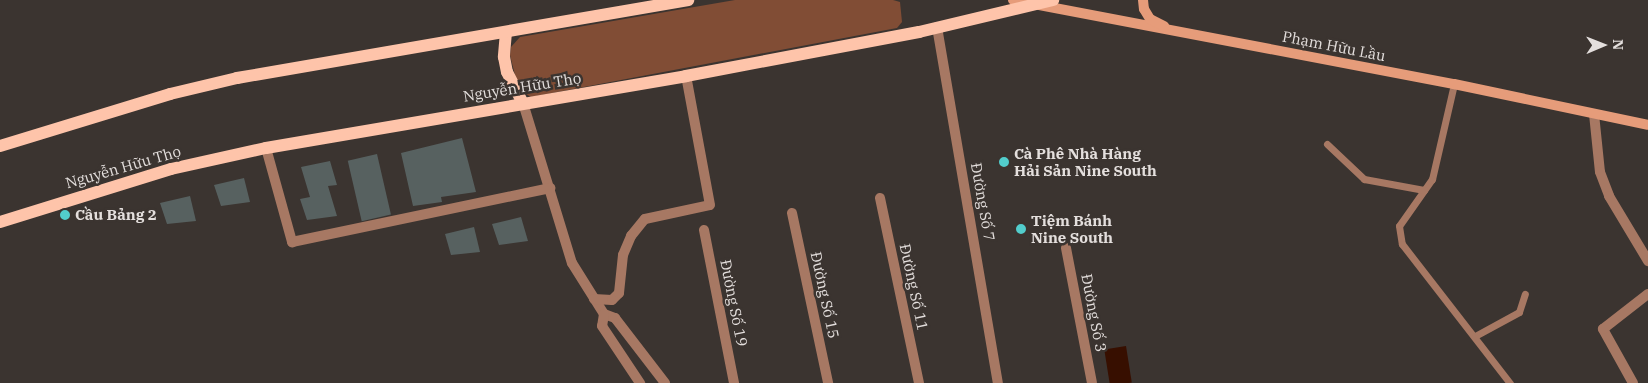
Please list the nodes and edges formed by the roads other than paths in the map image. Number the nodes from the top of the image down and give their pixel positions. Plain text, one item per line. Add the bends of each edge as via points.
1 (638, 0) edge
2 (688, 0) edge
3 (1014, 0) edge
4 (1053, 0) edge
5 (1143, 0) edge
6 (1037, 4) junction
7 (625, 11) junction
8 (937, 27) junction
9 (506, 32) junction
10 (1176, 32) junction
11 (686, 76) junction
12 (1454, 84) junction
13 (523, 103) junction
14 (1594, 114) junction
15 (1648, 125) edge
16 (1328, 144) dead end
17 (0, 146) edge
18 (266, 148) junction
19 (550, 188) junction
20 (1424, 190) junction
21 (880, 198) dead end
22 (792, 213) dead end
23 (0, 222) edge
24 (704, 230) dead end
25 (1066, 248) dead end
26 (1648, 262) edge
27 (1525, 294) dead end
28 (1648, 294) edge
29 (594, 299) junction
30 (604, 314) junction
31 (1475, 336) junction
32 (640, 383) edge
33 (665, 383) edge
34 (734, 383) edge
35 (828, 383) edge
36 (919, 383) edge
37 (998, 383) edge
38 (1092, 383) edge
39 (1510, 383) edge
40 (1633, 383) edge

1 - 7 main road
2 - 7 main road
3 - 6 main road, Phạm Hữu Lầu
4 - 6 main road, Nguyễn Hữu Thọ
5 - 10 main road via 1150,19
6 - 8 main road, Nguyễn Hữu Thọ
6 - 10 main road, Phạm Hữu Lầu
7 - 9 main road
8 - 11 main road, Nguyễn Hữu Thọ
8 - 37 street, Đường Số 7
9 - 13 main road via 504,57 507,72
9 - 17 main road via 237,78 170,94
10 - 12 main road, Phạm Hữu Lầu
11 - 13 main road, Nguyễn Hữu Thọ
11 - 29 street via 710,205 645,219 631,236 623,255 619,293 612,300
12 - 14 main road, Phạm Hữu Lầu
12 - 20 lane via 1432,179
13 - 18 main road, Nguyễn Hữu Thọ
13 - 19 street
14 - 15 main road, Phạm Hữu Lầu
14 - 26 street via 1600,172 1609,196
16 - 20 lane via 1364,179
18 - 19 street via 292,242
18 - 23 main road, Nguyễn Hữu Thọ via 171,169
19 - 29 street via 572,264
20 - 31 lane via 1399,226 1402,244
21 - 36 street, Đường Số 11
22 - 35 street, Đường Số 15
24 - 34 street, Đường Số 19
25 - 38 street, Đường Số 3
27 - 31 lane via 1519,312
28 - 40 street via 1603,329
29 - 30 street
30 - 32 street via 602,326
30 - 33 street via 615,318
31 - 39 lane

